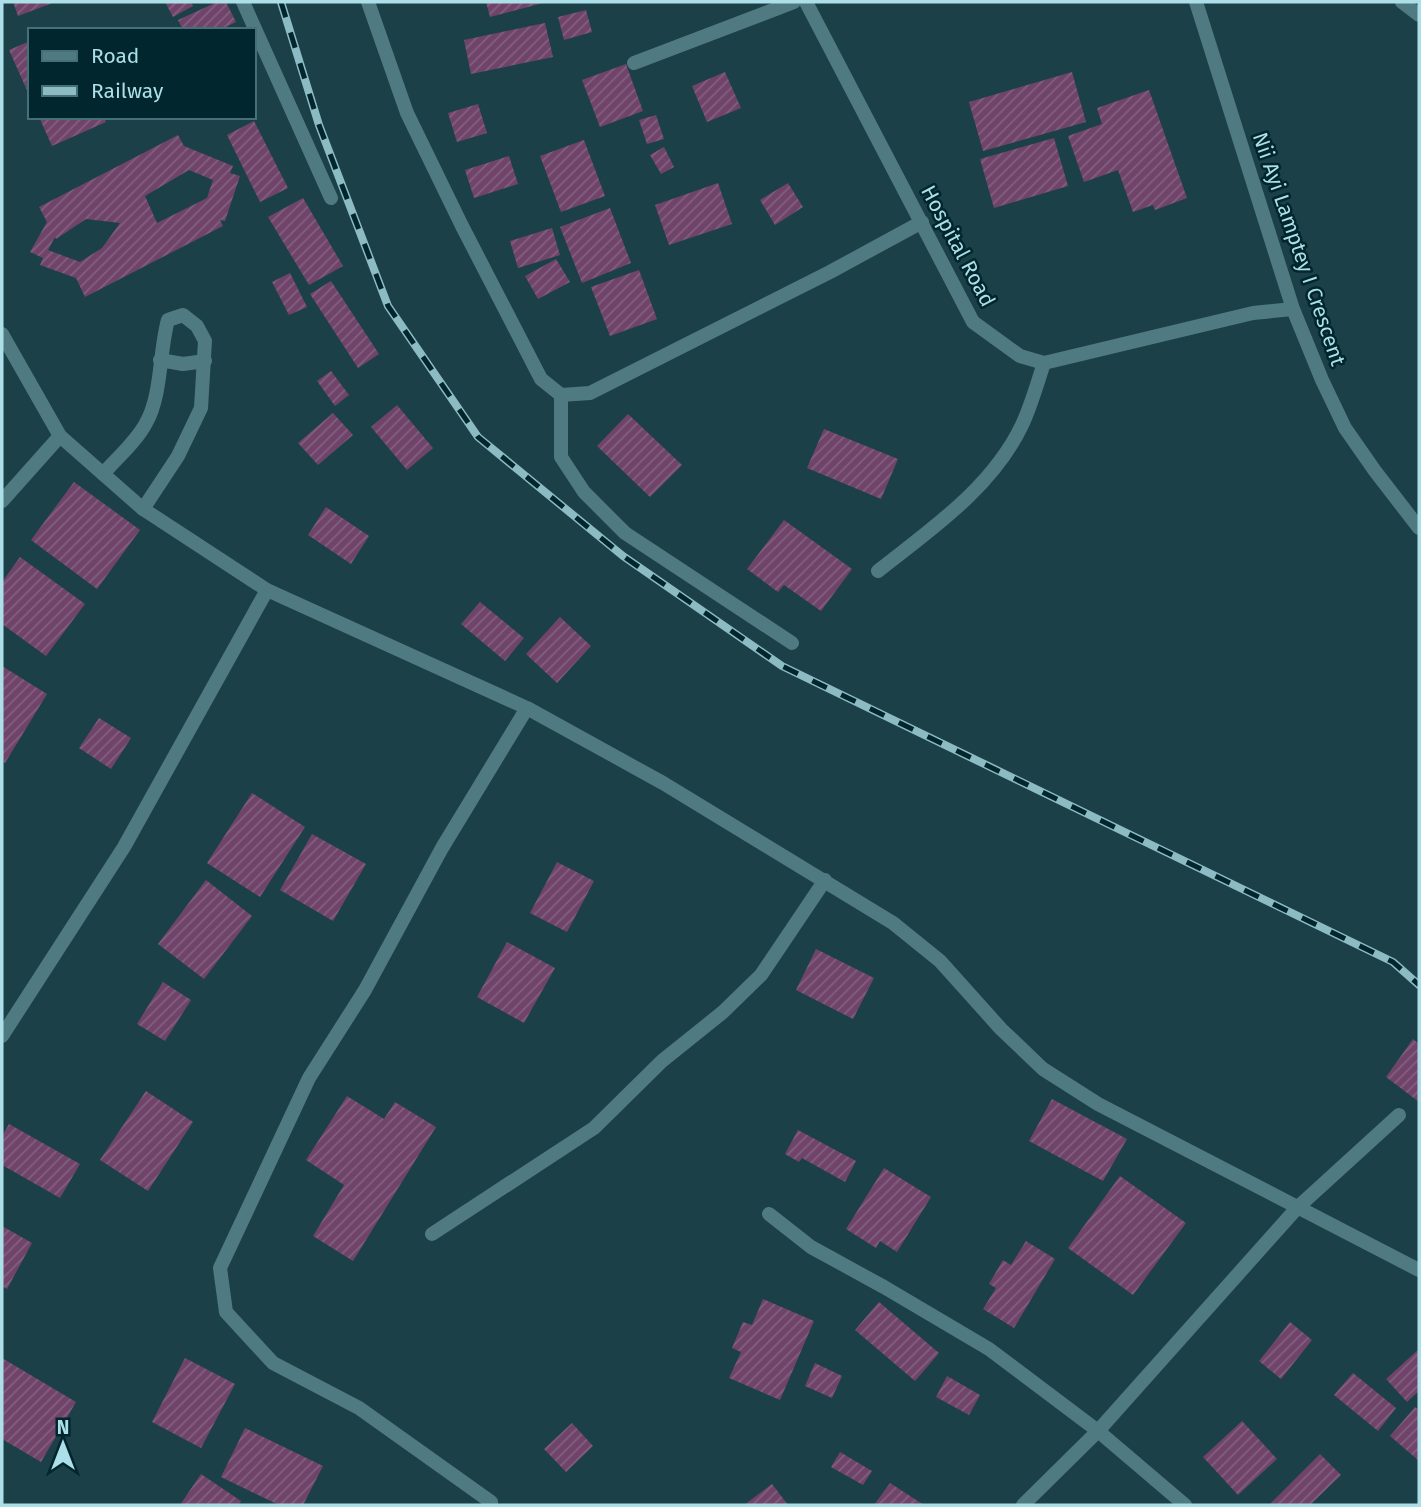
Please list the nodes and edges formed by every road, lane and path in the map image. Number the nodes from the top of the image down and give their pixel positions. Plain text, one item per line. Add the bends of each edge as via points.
1 (243, 2) edge
2 (368, 2) edge
3 (794, 2) edge
4 (806, 2) edge
5 (1196, 2) edge
6 (1402, 2) edge
7 (1419, 15) edge
8 (255, 28) edge
9 (256, 31) edge
10 (634, 63) dead end
11 (331, 198) dead end
12 (922, 222) junction
13 (1293, 309) junction
14 (2, 334) edge
15 (160, 360) junction
16 (205, 361) junction
17 (1044, 363) junction
18 (561, 395) junction
19 (60, 436) junction
20 (103, 474) junction
21 (2, 501) edge
22 (143, 509) junction
23 (1419, 528) edge
24 (878, 571) dead end
25 (267, 590) junction
26 (792, 643) dead end
27 (527, 708) junction
28 (825, 880) junction
29 (2, 1036) edge
30 (1399, 1115) dead end
31 (1297, 1208) junction
32 (769, 1214) dead end
33 (432, 1234) dead end
34 (1419, 1270) edge
35 (1098, 1431) junction
36 (491, 1505) edge
37 (1023, 1505) edge
38 (1185, 1505) edge

1 - 8 street
2 - 18 street via 407,113 462,226 541,379
3 - 10 street
4 - 12 street, Hospital Road
5 - 13 street, Nii Ayi Lamptey I Crescent
6 - 7 street
9 - 11 street
12 - 17 street, Hospital Road via 974,322 1020,356
12 - 18 street via 590,393
13 - 17 street via 1254,313
13 - 23 street, Nii Ayi Lamptey I Crescent via 1345,428
14 - 19 street
15 - 16 street
15 - 16 street via 168,320 183,315 197,326 205,341
15 - 20 street via 146,423
16 - 22 street via 201,408 178,457
17 - 24 street via 1022,426 993,471 959,506
18 - 26 street via 561,457 584,492 625,533
19 - 20 street
19 - 21 street
20 - 22 street
22 - 25 street
25 - 27 street
25 - 29 street via 124,847
27 - 28 street
27 - 36 street via 442,848 365,990 309,1078 220,1268 226,1312 273,1363 359,1408
28 - 31 street via 893,923 940,961 1043,1069 1098,1104
28 - 33 street via 761,975 723,1012 662,1061 594,1128
30 - 31 street
31 - 34 street
31 - 35 street
32 - 35 street via 811,1247 989,1349
35 - 37 street
35 - 38 street

